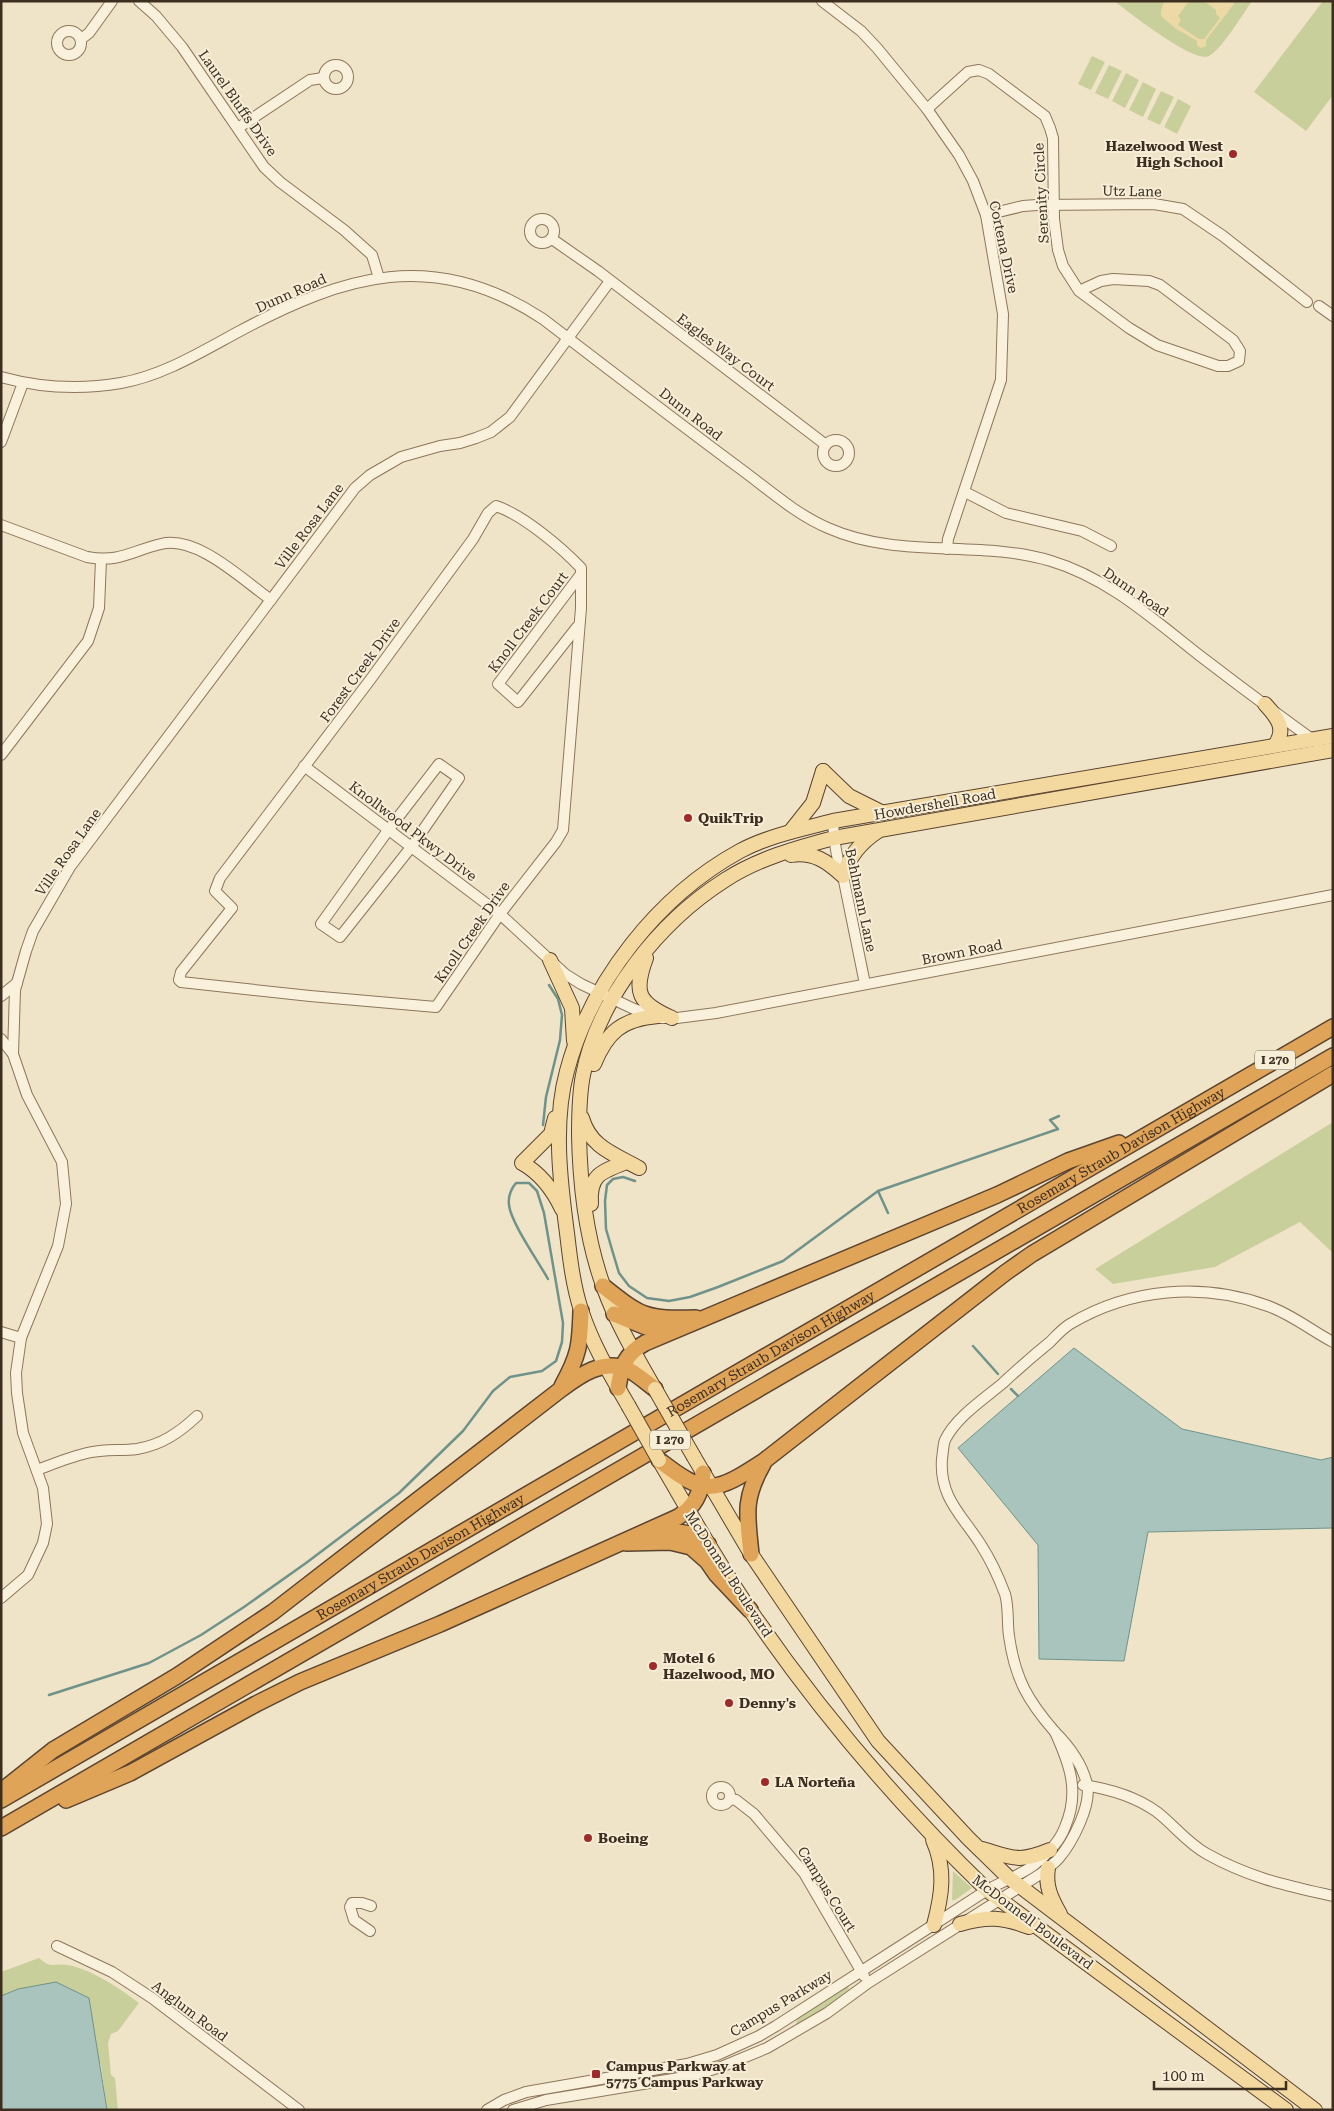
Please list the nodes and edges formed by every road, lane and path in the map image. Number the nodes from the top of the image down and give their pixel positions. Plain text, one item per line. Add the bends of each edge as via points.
1 (112, 1) edge
2 (138, 1) edge
3 (822, 1) edge
4 (81, 39) dead end
5 (323, 78) dead end
6 (927, 109) junction
7 (238, 128) junction
8 (1054, 204) junction
9 (986, 215) junction
10 (552, 239) dead end
11 (379, 278) junction
12 (610, 281) junction
13 (1079, 291) junction
14 (1307, 302) dead end
15 (1319, 306) dead end
16 (1333, 316) edge
17 (567, 337) junction
18 (1, 377) edge
19 (23, 383) junction
20 (1, 442) edge
21 (826, 445) dead end
22 (965, 492) junction
23 (1, 524) edge
24 (1111, 546) dead end
25 (947, 548) junction
26 (101, 560) junction
27 (581, 574) junction
28 (270, 600) junction
29 (578, 626) junction
30 (1265, 704) junction
31 (1333, 736) edge
32 (1312, 739) junction
33 (1275, 746) junction
34 (1331, 752) edge
35 (1, 756) edge
36 (304, 766) junction
37 (884, 813) junction
38 (833, 821) junction
39 (389, 829) junction
40 (881, 830) junction
41 (790, 832) junction
42 (834, 838) junction
43 (412, 846) junction
44 (771, 858) junction
45 (843, 876) junction
46 (1333, 895) edge
47 (500, 914) junction
48 (650, 948) junction
49 (550, 960) junction
50 (179, 980) joint
51 (18, 982) junction
52 (864, 984) junction
53 (605, 995) junction
54 (1, 996) edge
55 (658, 1016) junction
56 (672, 1018) junction
57 (1333, 1027) edge
58 (1, 1039) edge
59 (574, 1051) junction
60 (13, 1054) junction
61 (1333, 1056) edge
62 (1333, 1074) edge
63 (582, 1076) junction
64 (562, 1104) junction
65 (579, 1106) junction
66 (1158, 1128) junction
67 (624, 1163) dead end
68 (639, 1168) dead end
69 (565, 1217) junction
70 (594, 1255) junction
71 (603, 1286) junction
72 (581, 1311) junction
73 (614, 1314) junction
74 (705, 1318) junction
75 (678, 1329) junction
76 (1, 1332) edge
77 (21, 1338) junction
78 (1333, 1342) edge
79 (633, 1350) junction
80 (606, 1367) junction
81 (621, 1368) junction
82 (618, 1388) junction
83 (655, 1389) junction
84 (560, 1390) junction
85 (196, 1416) dead end
86 (764, 1461) junction
87 (666, 1468) junction
88 (37, 1470) junction
89 (705, 1482) junction
90 (688, 1510) junction
91 (653, 1528) junction
92 (617, 1544) junction
93 (708, 1544) junction
94 (751, 1554) junction
95 (1, 1598) edge
96 (750, 1610) junction
97 (1055, 1732) junction
98 (1073, 1784) junction
99 (1088, 1786) junction
100 (1, 1791) edge
101 (730, 1799) dead end
102 (1, 1800) edge
103 (4, 1827) edge
104 (930, 1832) junction
105 (977, 1848) junction
106 (1050, 1850) junction
107 (1048, 1868) junction
108 (1014, 1882) junction
109 (987, 1890) junction
110 (1333, 1896) edge
111 (999, 1899) junction
112 (371, 1906) dead end
113 (1065, 1920) junction
114 (960, 1924) junction
115 (934, 1925) junction
116 (1039, 1928) junction
117 (370, 1931) dead end
118 (57, 1946) dead end
119 (861, 1971) junction
120 (868, 1983) junction
121 (299, 2110) edge
122 (488, 2110) edge
123 (513, 2110) edge
124 (1286, 2110) edge
125 (1315, 2110) edge

1 - 4 street
2 - 7 street, Laurel Bluffs Drive via 156,16 182,47
3 - 6 street, Cortena Drive via 861,31
5 - 7 street via 310,80
6 - 8 street, Serenity Circle via 968,72 978,70 999,81 1045,116 1053,138
6 - 9 street, Cortena Drive via 959,155
7 - 11 street, Laurel Bluffs Drive via 264,167 372,255
8 - 9 street, Utz Lane via 1023,206
8 - 13 street, Serenity Circle via 1058,250
8 - 14 street, Utz Lane via 1154,204 1183,209
9 - 22 street, Cortena Drive via 1003,314 1000,380
10 - 12 street, Eagles Way Court
11 - 17 street, Dunn Road via 428,277 468,283 525,307
11 - 19 street, Dunn Road via 308,298 166,369 138,379 61,388
12 - 17 street
12 - 21 street, Eagles Way Court
13 - 13 street, Serenity Circle via 1157,345 1218,366 1239,361 1240,351 1233,340 1160,285 1140,279 1113,279
15 - 16 street
17 - 25 street, Dunn Road via 810,519 843,534 894,546
17 - 28 street, Ville Rosa Lane via 510,417 491,432 401,457 355,488
18 - 19 street, Dunn Road
19 - 20 street
22 - 24 street via 1006,514 1082,531
22 - 25 street, Cortena Drive
23 - 26 street
25 - 30 street, Dunn Road via 1029,556 1074,570 1118,593
26 - 28 street via 134,554 160,544 185,544 212,557
26 - 35 street via 98,608 88,641
27 - 29 street
27 - 29 street, Knoll Creek Court via 498,684 518,702
27 - 36 street, Forest Creek Drive via 582,568 570,556 512,512 496,506
28 - 51 street, Ville Rosa Lane via 70,867 33,932
29 - 47 street, Knoll Creek Drive via 563,830
30 - 32 street, Dunn Road
30 - 33 main road via 1281,727
31 - 32 main road, Howdershell Road
32 - 33 main road, Howdershell Road
32 - 34 street, Dunn Road
33 - 37 main road, Howdershell Road
34 - 40 main road, Howdershell Road
36 - 39 street, Knollwood Pkwy Drive
36 - 50 street, Forest Creek Drive via 220,878 215,891 232,908 181,972
37 - 38 main road, Howdershell Road
37 - 41 main road via 849,796 823,771 812,803
38 - 41 main road, Howdershell Road
38 - 42 street, Behlmann Lane
39 - 43 street, Knollwood Pkwy Drive
39 - 43 street via 439,764 459,778
39 - 43 street via 321,924 340,937
40 - 42 main road, Howdershell Road
40 - 45 main road via 858,847
41 - 53 main road, Howdershell Road via 742,850 687,886 645,928 612,972
42 - 44 main road, Howdershell Road
42 - 45 street, Behlmann Lane
43 - 47 street, Knollwood Pkwy Drive
44 - 45 main road via 796,854 813,856 827,861
44 - 48 main road, Howdershell Road via 725,880 684,912
45 - 52 street, Behlmann Lane
46 - 52 street, Brown Road
47 - 49 street, Knollwood Pkwy Drive
47 - 50 street, Knoll Creek Drive via 436,1007 208,986
48 - 53 main road, Howdershell Road
48 - 56 main road via 640,974 639,993 649,1007
49 - 53 street, Knollwood Pkwy Drive via 565,974
49 - 59 main road via 572,1008
51 - 54 street
51 - 60 street, Ville Rosa Lane
52 - 56 street, Brown Road via 716,1013
53 - 55 street, Brown Road
53 - 59 main road, McDonnell Boulevard via 580,1032
53 - 63 main road, McDonnell Boulevard
55 - 56 street, Brown Road
55 - 63 main road via 632,1021 610,1034 594,1064
57 - 66 highway, Rosemary Straub Davison Highway / I 270
58 - 60 street
59 - 64 main road, McDonnell Boulevard via 566,1072
60 - 77 street, Ville Rosa Lane via 27,1095 62,1162 66,1204 58,1246
61 - 103 highway, Rosemary Straub Davison Highway / I 270
62 - 86 highway via 1032,1254
63 - 65 main road, McDonnell Boulevard
64 - 69 main road, McDonnell Boulevard via 560,1160
64 - 69 main road via 551,1134 522,1164 546,1182
65 - 68 main road via 585,1130 594,1142
65 - 70 main road, McDonnell Boulevard via 582,1189
66 - 74 highway via 1068,1161 997,1195
66 - 102 highway, Rosemary Straub Davison Highway / I 270
67 - 70 main road via 594,1179 590,1190 596,1236
69 - 72 main road, McDonnell Boulevard via 574,1285
70 - 71 main road, McDonnell Boulevard
71 - 73 main road, McDonnell Boulevard
71 - 74 highway via 638,1312 652,1317
72 - 80 main road, McDonnell Boulevard
72 - 84 highway via 580,1345
73 - 75 highway via 646,1327
73 - 79 main road, McDonnell Boulevard
74 - 75 highway
75 - 79 highway
76 - 77 street
77 - 88 street, Ville Rosa Lane via 17,1393 23,1433
78 - 97 street via 1270,1307 1232,1294 1162,1292 1133,1298 1069,1325 960,1420 945,1440 943,1474 950,1500 993,1568 1005,1595 1013,1660 1019,1678 1028,1699
79 - 81 highway
79 - 83 main road, McDonnell Boulevard
80 - 81 highway
80 - 82 main road, McDonnell Boulevard
80 - 84 highway via 588,1371
81 - 82 highway
81 - 83 highway via 629,1370
82 - 87 main road, McDonnell Boulevard, bridge
83 - 89 main road, McDonnell Boulevard, bridge
84 - 100 highway via 273,1612 177,1676 53,1750
85 - 88 street via 174,1436 150,1446 88,1453
86 - 89 highway via 726,1484
86 - 94 highway via 748,1497
87 - 89 highway via 692,1484
87 - 90 main road, McDonnell Boulevard
88 - 95 street, Ville Rosa Lane via 46,1508 43,1543 28,1575
89 - 90 highway
89 - 94 main road, McDonnell Boulevard
90 - 91 highway
90 - 93 main road, McDonnell Boulevard
91 - 92 highway
91 - 93 highway via 690,1534
92 - 96 highway via 670,1542 691,1547
92 - 103 highway via 440,1624 300,1682 130,1773
93 - 96 main road, McDonnell Boulevard
94 - 105 main road, McDonnell Boulevard via 878,1741
96 - 104 main road, McDonnell Boulevard via 862,1758
97 - 98 street
97 - 99 street via 1071,1748
98 - 99 street
98 - 106 street via 1065,1828
99 - 107 street via 1086,1805 1075,1834
99 - 110 street via 1110,1789 1136,1799 1204,1852 1235,1869 1268,1881
101 - 119 street, Campus Court via 754,1814 804,1873
104 - 109 main road, McDonnell Boulevard
104 - 115 main road via 939,1852 942,1872 941,1898
105 - 106 main road via 1015,1860
105 - 108 main road, McDonnell Boulevard
106 - 108 street
107 - 108 street
107 - 113 main road via 1048,1889
108 - 109 street, Campus Parkway
108 - 111 street, Campus Parkway
108 - 113 main road, McDonnell Boulevard
109 - 111 main road, McDonnell Boulevard
109 - 115 street, Campus Parkway
111 - 114 street, Campus Parkway
111 - 116 main road, McDonnell Boulevard
112 - 117 street via 352,1903 350,1907 354,1920
113 - 125 main road, McDonnell Boulevard
114 - 116 main road via 991,1917
114 - 120 street, Campus Parkway
115 - 119 street, Campus Parkway
116 - 124 main road, McDonnell Boulevard
118 - 121 street, Anglum Road via 112,1972 152,1998
119 - 120 street, Campus Court
119 - 122 street, Campus Parkway via 759,2036 717,2055 664,2069 526,2092
120 - 123 street, Campus Parkway via 783,2039 721,2067 666,2082 546,2100

